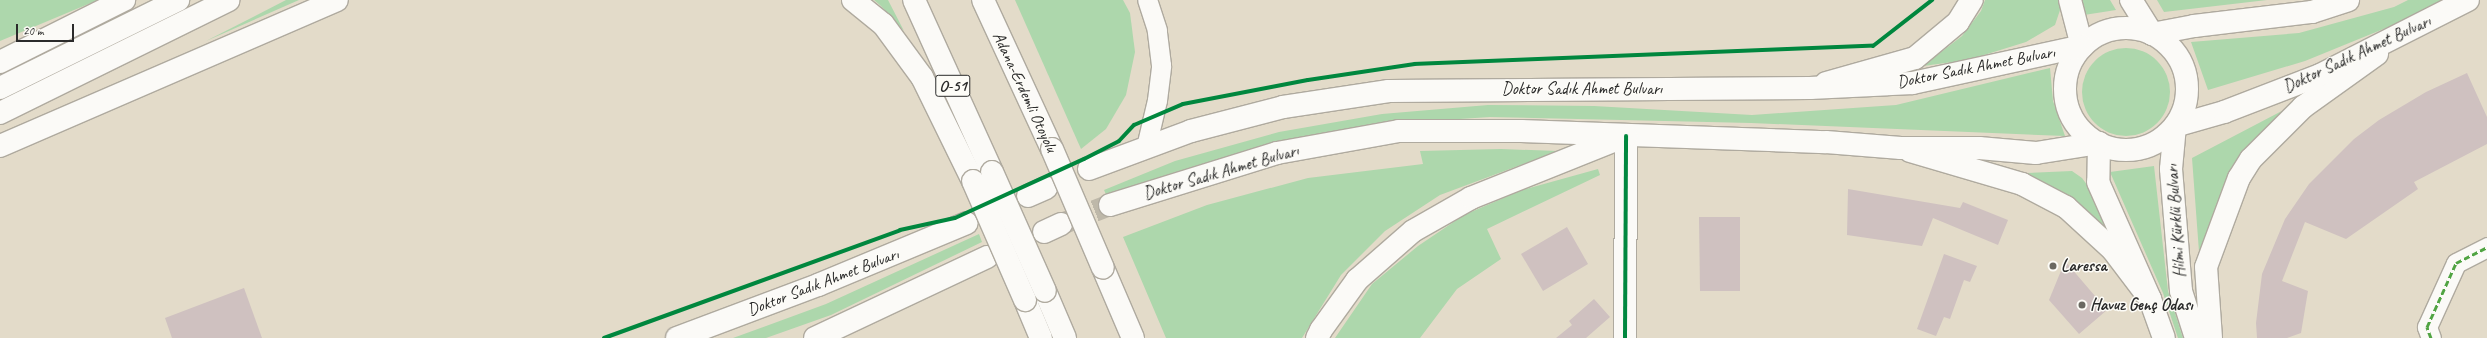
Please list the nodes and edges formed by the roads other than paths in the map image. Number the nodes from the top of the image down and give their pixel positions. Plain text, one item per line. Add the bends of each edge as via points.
1 (124, 0) edge
2 (178, 0) edge
3 (229, 0) edge
4 (337, 0) edge
5 (853, 0) edge
6 (914, 0) edge
7 (983, 0) edge
8 (1147, 0) edge
9 (1972, 0) edge
10 (2070, 0) edge
11 (2131, 0) edge
12 (2348, 0) edge
13 (2468, 0) edge
14 (2434, 18) junction
15 (2152, 34) junction
16 (2082, 46) junction
17 (0, 62) edge
18 (0, 88) edge
19 (1810, 88) junction
20 (0, 112) edge
21 (2175, 126) junction
22 (1626, 136) junction
23 (2098, 143) junction
24 (0, 146) edge
25 (1146, 147) junction
26 (1901, 148) junction
27 (1089, 169) dead end
28 (983, 177) junction
29 (1110, 205) tunnel mouth
30 (967, 223) dead end
31 (2487, 247) edge
32 (987, 257) dead end
33 (2150, 299) junction
34 (677, 338) edge
35 (815, 338) edge
36 (1041, 338) edge
37 (1065, 338) edge
38 (1133, 338) edge
39 (1317, 338) edge
40 (1624, 338) edge
41 (2164, 338) edge
42 (2196, 338) edge
43 (2211, 338) edge
44 (2431, 338) edge

1 - 17 main road
2 - 18 main road
3 - 20 main road
4 - 24 main road
5 - 28 main road via 883,24 922,78
6 - 28 main road, O-51
7 - 38 main road, Adana-Erdemli Otoyolu, bridge via 1052,149
8 - 25 street via 1157,30 1161,65 1157,100
9 - 19 main road via 1958,22 1915,58
10 - 16 main road
11 - 15 main road
12 - 15 main road via 2312,12 2194,26
13 - 14 main road, Doktor Sadık Ahmet Bulvarı
14 - 21 main road, Doktor Sadık Ahmet Bulvarı via 2320,75 2224,112
14 - 43 main road via 2364,62 2303,107 2251,159 2239,178 2206,267
15 - 16 main road via 2140,29 2119,28 2099,34
15 - 21 main road via 2175,51 2184,70 2187,96
16 - 19 main road, Doktor Sadık Ahmet Bulvarı via 1913,83
16 - 23 main road via 2070,63 2065,83 2067,104 2074,122 2087,137
19 - 25 main road, Doktor Sadık Ahmet Bulvarı via 1389,91 1283,107 1191,131
21 - 23 main road via 2161,140 2143,148 2124,150
21 - 42 main road, Hilmi Kürklü Bulvarı via 2171,169 2181,291
22 - 26 main road, Doktor Sadık Ahmet Bulvarı via 1826,142
22 - 29 main road, Doktor Sadık Ahmet Bulvarı via 1521,131 1399,131 1277,153
22 - 39 main road via 1470,198 1413,231 1357,280
22 - 40 main road
23 - 26 main road, Doktor Sadık Ahmet Bulvarı via 2036,153 1979,148
23 - 33 main road via 2098,182
25 - 27 main road, Doktor Sadık Ahmet Bulvarı
26 - 33 main road via 2022,184 2066,207 2113,250
28 - 36 main road, bridge via 1025,300
28 - 37 main road, O-51, bridge via 1045,291
30 - 34 main road, Doktor Sadık Ahmet Bulvarı via 818,285
31 - 44 street via 2456,264 2427,327
32 - 35 main road
33 - 41 main road

